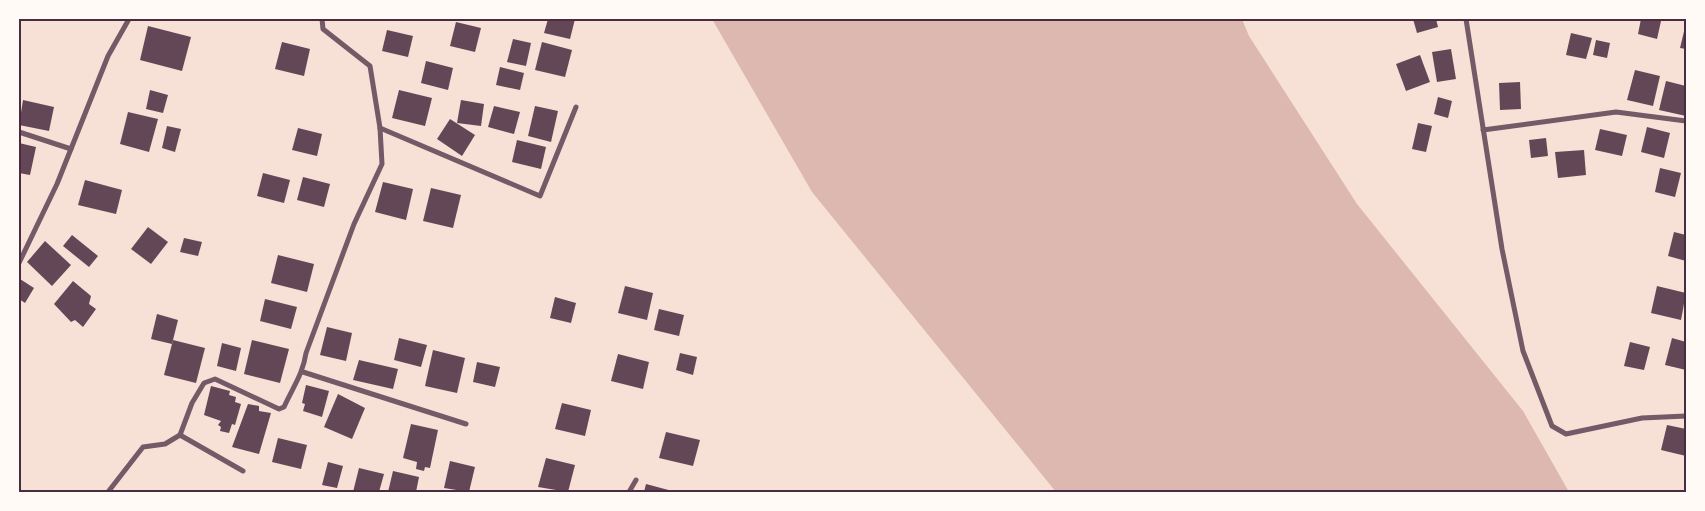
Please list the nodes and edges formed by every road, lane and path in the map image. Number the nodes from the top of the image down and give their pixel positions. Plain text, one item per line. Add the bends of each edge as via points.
1 (129, 19) edge
2 (322, 19) edge
3 (1466, 19) edge
4 (576, 107) dead end
5 (1686, 121) edge
6 (380, 128) junction
7 (1483, 130) junction
8 (19, 132) edge
9 (71, 149) junction
10 (19, 263) edge
11 (303, 372) junction
12 (1686, 416) edge
13 (466, 424) dead end
14 (180, 434) junction
15 (243, 471) dead end
16 (636, 480) dead end
17 (108, 492) edge
18 (629, 492) edge

1 - 9 street via 108,56
2 - 6 street via 323,29 370,66
3 - 7 street
4 - 6 street via 540,196
5 - 7 street via 1616,112
6 - 11 street via 382,164 354,224 306,353
7 - 12 street via 1523,351 1552,426 1566,434 1642,418
8 - 9 street
9 - 10 street
11 - 13 street
11 - 14 street via 284,407 279,409 215,379 209,380 192,403
14 - 15 street
14 - 17 street via 165,444 143,447
16 - 18 street

